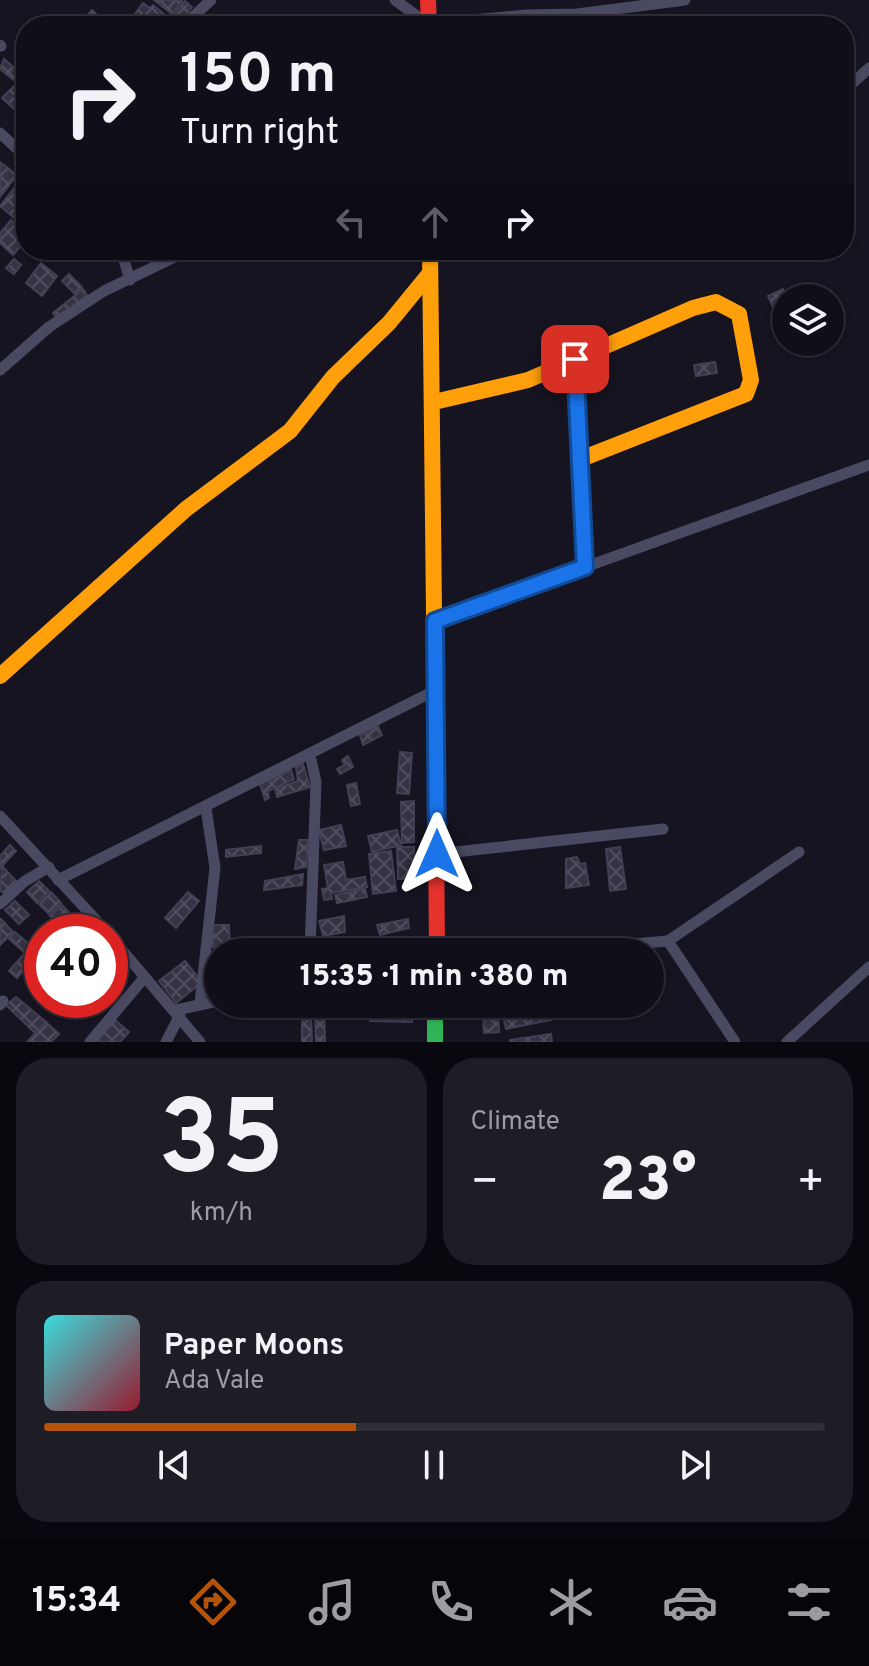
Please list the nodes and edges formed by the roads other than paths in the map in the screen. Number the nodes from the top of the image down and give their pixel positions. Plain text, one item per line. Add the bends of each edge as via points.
1 (211, 0) edge
2 (395, 0) edge
3 (685, 0) edge
4 (194, 16) edge
5 (416, 16) edge
6 (516, 16) edge
7 (869, 68) edge
8 (854, 82) edge
9 (0, 133) edge
10 (16, 148) edge
11 (124, 260) edge
12 (169, 260) edge
13 (430, 260) edge
14 (430, 273) junction
15 (130, 280) junction
16 (575, 359) junction
17 (0, 370) edge
18 (434, 402) junction
19 (581, 459) junction
20 (869, 465) edge
21 (585, 567) junction
22 (435, 621) junction
23 (0, 676) edge
24 (436, 690) junction
25 (310, 755) junction
26 (206, 808) junction
27 (0, 816) edge
28 (663, 829) dead end
29 (799, 852) dead end
30 (437, 854) junction
31 (49, 867) junction
32 (58, 880) junction
33 (0, 904) edge
34 (90, 914) edge
35 (310, 938) edge
36 (437, 938) edge
37 (664, 941) edge
38 (668, 941) junction
39 (128, 958) edge
40 (869, 967) edge
41 (144, 978) junction
42 (200, 1003) junction
43 (204, 1003) edge
44 (178, 1012) junction
45 (435, 1018) edge
46 (90, 1042) edge
47 (166, 1042) edge
48 (200, 1042) edge
49 (435, 1042) edge
50 (735, 1042) edge
51 (787, 1042) edge

1 - 4 street
2 - 5 street
3 - 6 street
7 - 8 street
9 - 10 street
11 - 15 street
12 - 15 street
13 - 14 street
14 - 18 street
14 - 23 street via 389,323 319,392 290,431 186,509
15 - 17 street via 49,327
16 - 18 street via 539,376
16 - 19 street
16 - 19 street via 647,325 716,302 739,314 751,380 746,394
18 - 22 street
19 - 21 street
20 - 21 street
21 - 22 street
22 - 24 street
24 - 25 street
24 - 30 street
25 - 26 street
25 - 35 street via 316,782
26 - 32 street
26 - 42 street via 215,868
27 - 31 street
28 - 30 street
29 - 38 street
30 - 36 street
31 - 32 street
31 - 33 street
32 - 34 street
37 - 38 street
38 - 50 street
39 - 41 street
40 - 51 street
41 - 44 street
41 - 46 street
42 - 43 street
42 - 44 street
44 - 47 street
44 - 48 street
45 - 49 street

